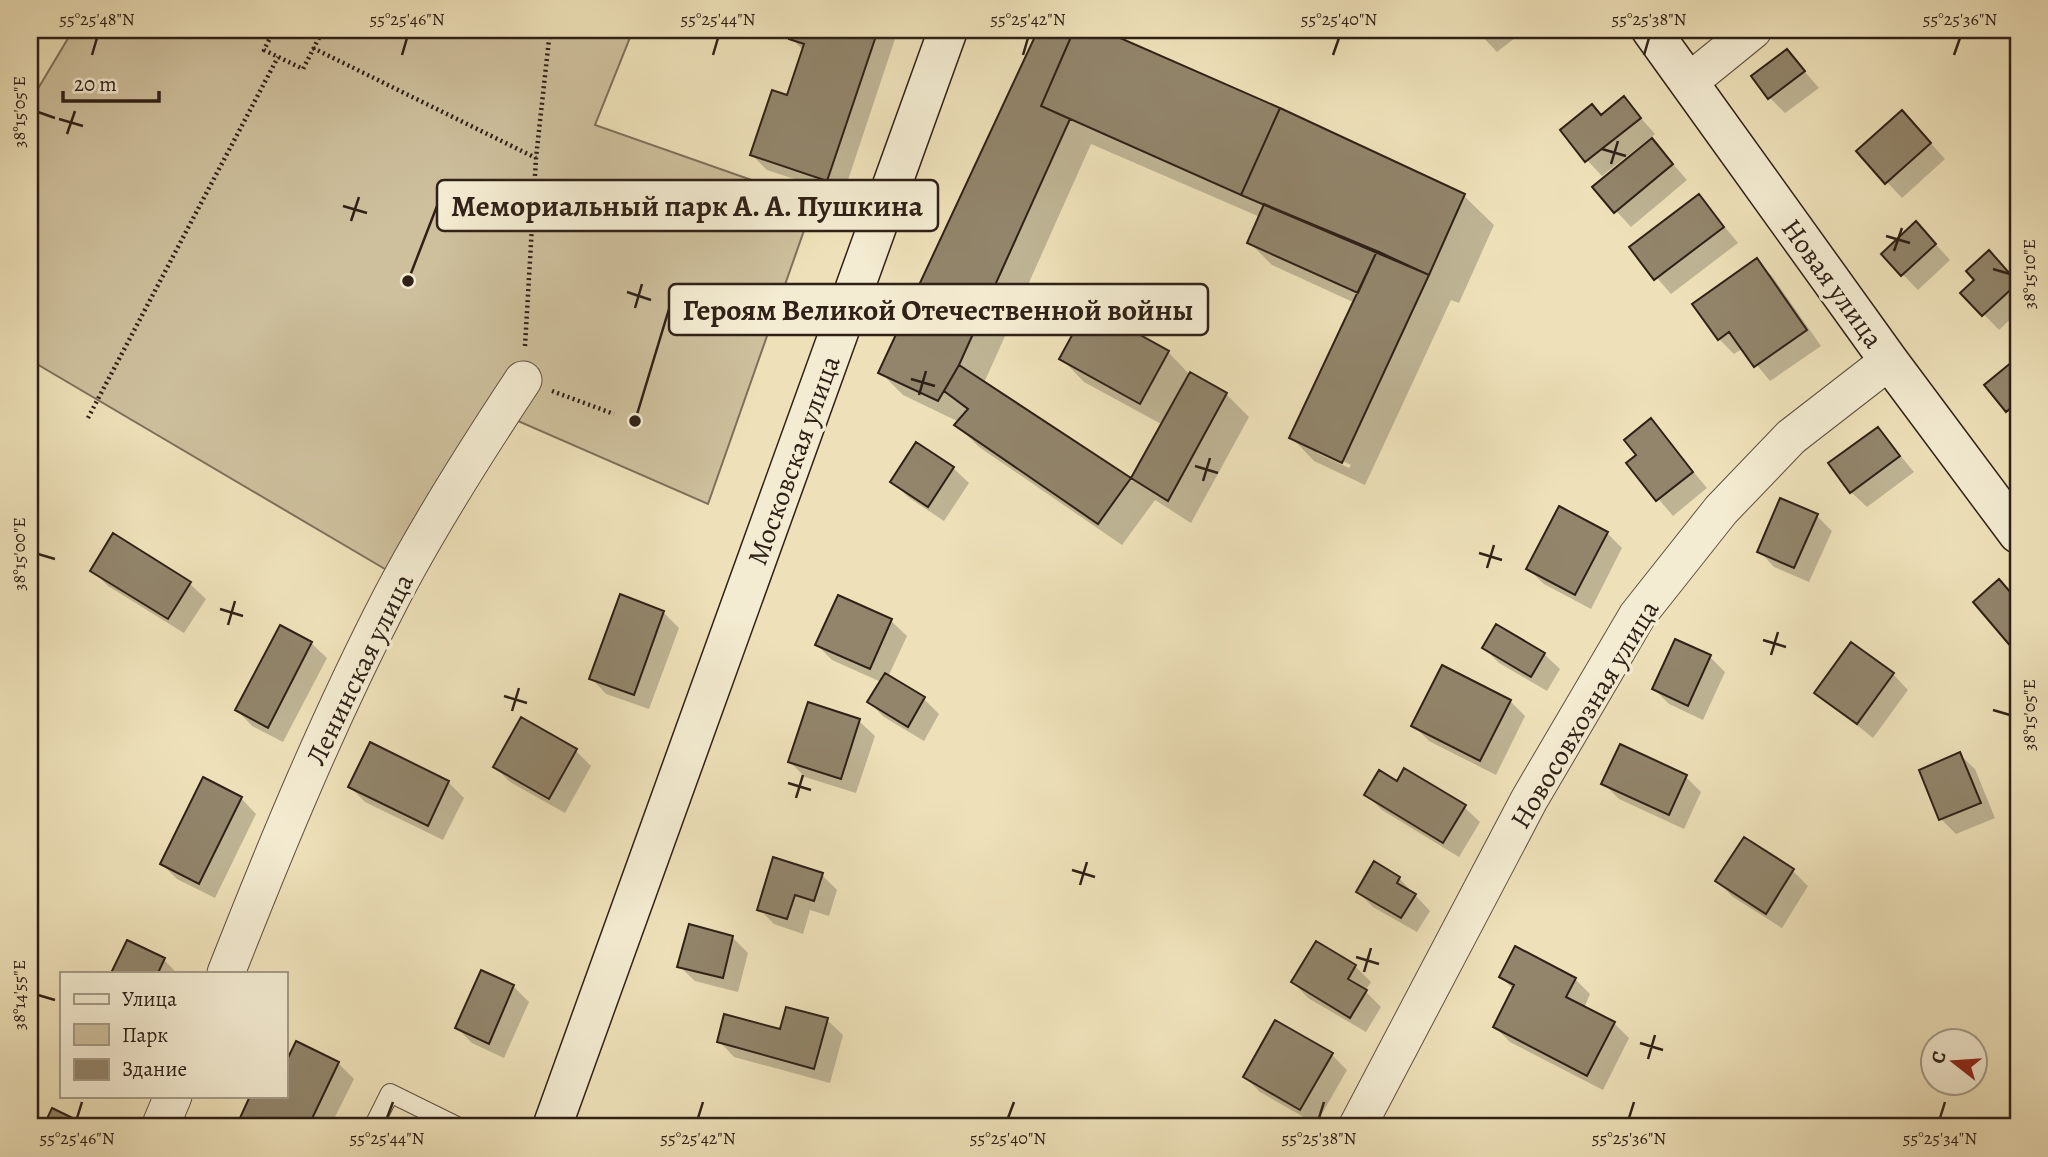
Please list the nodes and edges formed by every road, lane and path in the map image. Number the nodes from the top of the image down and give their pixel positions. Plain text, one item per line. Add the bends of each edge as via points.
1 (274, 30) edge
2 (323, 30) edge
3 (550, 30) edge
4 (948, 30) edge
5 (1651, 30) edge
6 (1753, 30) edge
7 (313, 48) junction
8 (278, 57) junction
9 (1689, 82) junction
10 (536, 158) junction
11 (1889, 361) junction
12 (523, 380) junction
13 (614, 414) dead end
14 (88, 418) dead end
15 (2018, 534) edge
16 (226, 972) edge
17 (172, 1098) edge
18 (160, 1127) edge
19 (373, 1127) edge
20 (459, 1127) edge
21 (552, 1127) edge
22 (1357, 1127) edge

1 - 8 path via 264,50
2 - 7 path
3 - 10 path
4 - 21 street, Московская улица
5 - 9 street, Новая улица
6 - 9 street
7 - 8 path via 303,69
7 - 10 path
8 - 14 path
9 - 11 street, Новая улица
10 - 12 path
11 - 15 street, Новая улица
11 - 22 street, Новосовхозная улица via 1791,437 1721,510 1637,616 1529,800
12 - 13 path
12 - 16 street, Ленинская улица via 391,597 289,812
17 - 18 street
19 - 20 lane via 390,1093

